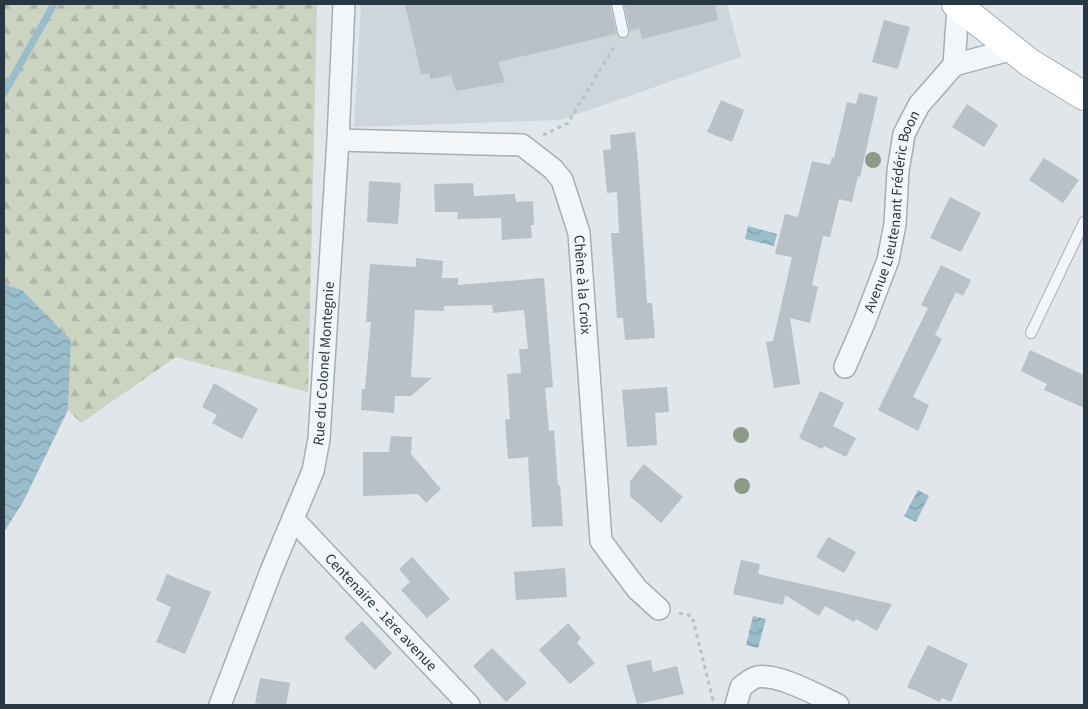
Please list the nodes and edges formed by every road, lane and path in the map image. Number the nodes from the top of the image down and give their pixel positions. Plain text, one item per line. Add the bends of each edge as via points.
1 (344, 4) edge
2 (617, 4) edge
3 (957, 5) edge
4 (623, 32) joint
5 (1012, 49) junction
6 (954, 65) junction
7 (1084, 96) edge
8 (338, 140) junction
9 (522, 145) junction
10 (1084, 222) edge
11 (1031, 334) dead end
12 (845, 367) dead end
13 (293, 519) junction
14 (659, 609) joint
15 (220, 705) edge
16 (469, 705) edge
17 (736, 705) edge
18 (838, 705) edge

1 - 8 street, Rue du Colonel Montegnie
2 - 4 lane
3 - 5 main road
3 - 6 street
4 - 9 path via 568,123
5 - 6 street
5 - 7 main road
6 - 12 street, Avenue Lieutenant Frédéric Boon via 919,104 904,134 888,260
8 - 9 street
8 - 13 street, Rue du Colonel Montegnie via 320,439 313,471
9 - 14 street, Chêne à la Croix via 553,168 562,180 579,233 601,541 637,589
10 - 11 lane
13 - 15 street, Rue du Colonel Montegnie
13 - 16 street, Centenaire - 1ère avenue
14 - 17 path via 692,616 713,700
17 - 18 street via 740,687 756,677 773,677

